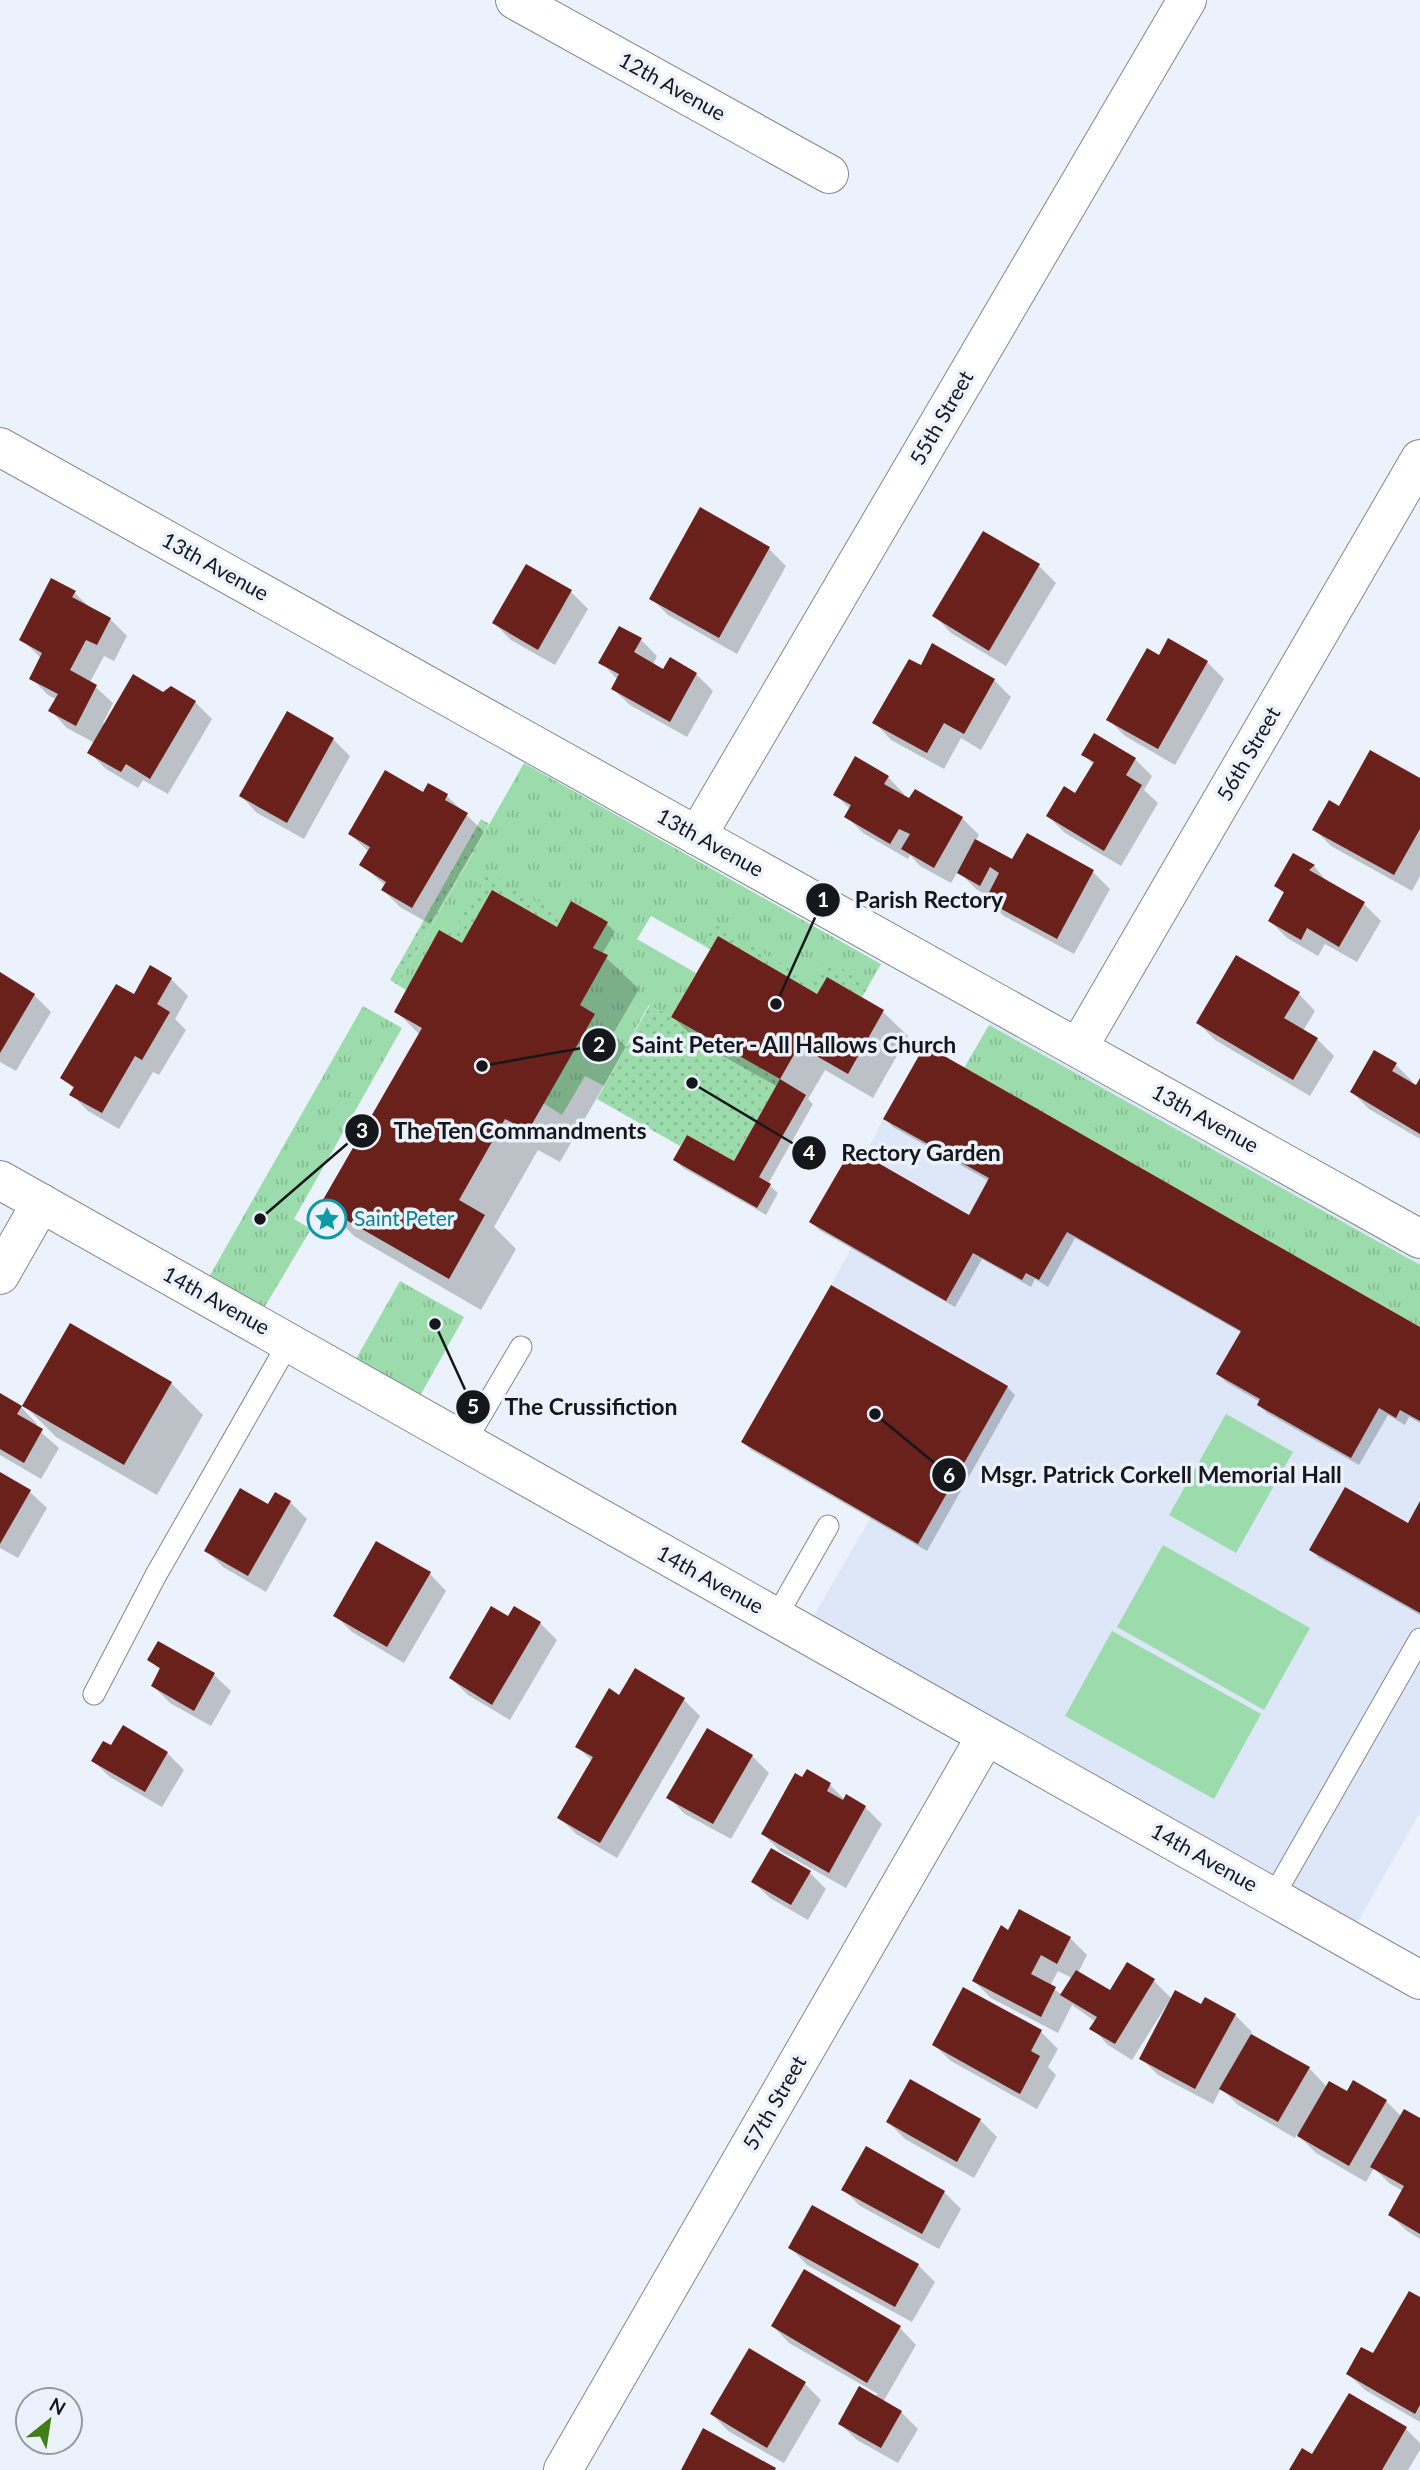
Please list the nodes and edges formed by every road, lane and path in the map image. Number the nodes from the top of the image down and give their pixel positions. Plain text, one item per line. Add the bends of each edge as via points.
1 (515, 0) edge
2 (1187, 0) edge
3 (828, 174) dead end
4 (0, 447) edge
5 (1420, 459) edge
6 (697, 836) junction
7 (1078, 1048) junction
8 (0, 1180) edge
9 (41, 1203) junction
10 (1420, 1238) edge
11 (0, 1275) edge
12 (289, 1342) junction
13 (521, 1347) dead end
14 (465, 1442) junction
15 (828, 1526) dead end
16 (776, 1617) junction
17 (1420, 1639) edge
18 (94, 1694) dead end
19 (986, 1736) junction
20 (1273, 1897) junction
21 (1420, 1980) edge
22 (562, 2470) edge

1 - 3 street, 12th Avenue
2 - 6 street, 55th Street
4 - 6 street, 13th Avenue
5 - 7 street, 56th Street
6 - 7 street, 13th Avenue
7 - 10 street, 13th Avenue
8 - 9 street, 14th Avenue
9 - 11 street
9 - 12 street, 14th Avenue
12 - 14 street, 14th Avenue
12 - 18 lane
13 - 14 lane
14 - 16 street, 14th Avenue
15 - 16 lane
16 - 19 street, 14th Avenue
17 - 20 lane
19 - 20 street, 14th Avenue
19 - 22 street, 57th Street
20 - 21 street, 14th Avenue

